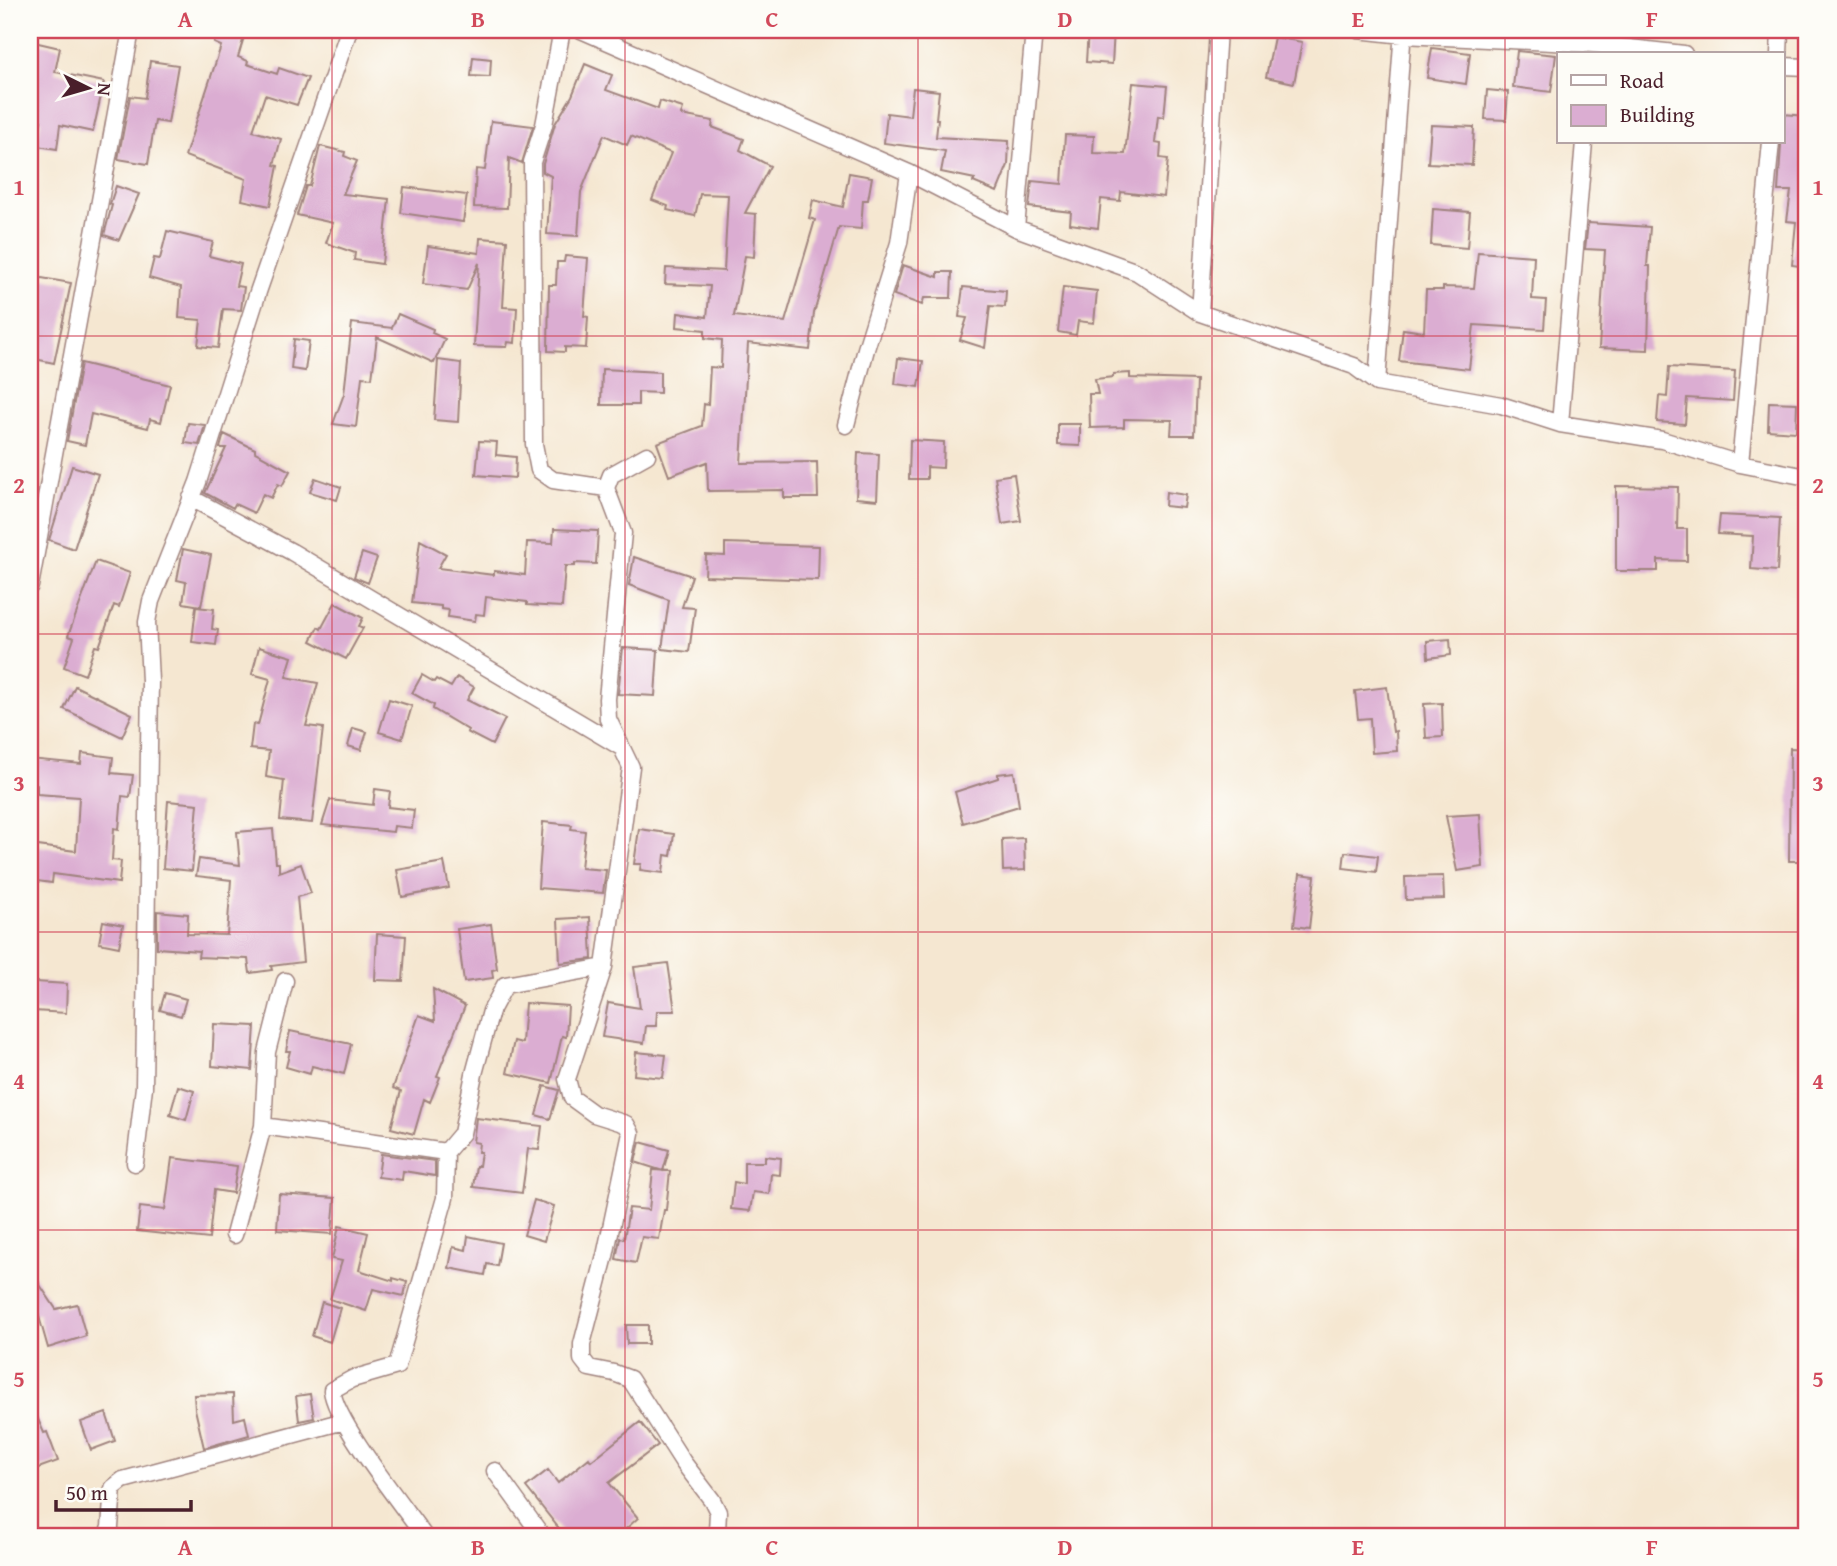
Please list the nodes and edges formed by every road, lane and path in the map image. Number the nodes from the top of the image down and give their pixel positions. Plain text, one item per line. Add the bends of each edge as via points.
1 (131, 30) edge
2 (349, 30) edge
3 (562, 30) edge
4 (581, 30) edge
5 (617, 30) edge
6 (1034, 30) edge
7 (1218, 30) edge
8 (1358, 30) edge
9 (1780, 30) edge
10 (1403, 32) edge
11 (601, 39) junction
12 (1593, 43) edge
13 (1667, 52) edge
14 (1779, 52) edge
15 (1784, 66) edge
16 (1807, 68) edge
17 (1584, 144) edge
18 (1771, 144) edge
19 (909, 173) junction
20 (1016, 228) junction
21 (1200, 313) junction
22 (1377, 383) junction
23 (1560, 424) junction
24 (846, 425) dead end
25 (647, 455) dead end
26 (1740, 464) junction
27 (1807, 477) edge
28 (606, 488) junction
29 (191, 498) junction
30 (30, 586) edge
31 (621, 747) junction
32 (604, 968) junction
33 (285, 981) dead end
34 (263, 1126) junction
35 (446, 1152) junction
36 (135, 1163) dead end
37 (234, 1235) dead end
38 (344, 1421) junction
39 (495, 1471) dead end
40 (107, 1536) edge
41 (424, 1536) edge
42 (542, 1536) edge
43 (712, 1536) edge

1 - 30 street
2 - 29 street
3 - 28 street via 533,162 534,444 539,470 553,480
4 - 11 street
5 - 11 street
6 - 20 street
7 - 21 street
8 - 10 street
9 - 14 street
10 - 12 street
10 - 22 street
11 - 19 street
12 - 13 street
15 - 16 street
17 - 23 street
18 - 26 street
19 - 20 street
19 - 24 street via 899,243
20 - 21 street via 1137,272
21 - 22 street via 1354,366
22 - 23 street via 1501,405
23 - 26 street via 1662,440
25 - 28 street via 611,475
26 - 27 street
28 - 31 street via 623,533 607,699 608,719
29 - 31 street via 292,552
29 - 36 street via 147,622 145,1046
31 - 32 street via 631,767
32 - 35 street via 505,985 491,1012 462,1133
32 - 43 street via 567,1079 572,1098 594,1114 626,1124 631,1133 582,1359 589,1368 630,1379 718,1511 717,1531
33 - 34 street via 267,1052
34 - 35 street
34 - 37 street
35 - 38 street via 445,1198 397,1366 332,1390
38 - 40 street via 123,1480 113,1488
38 - 41 street
39 - 42 street

